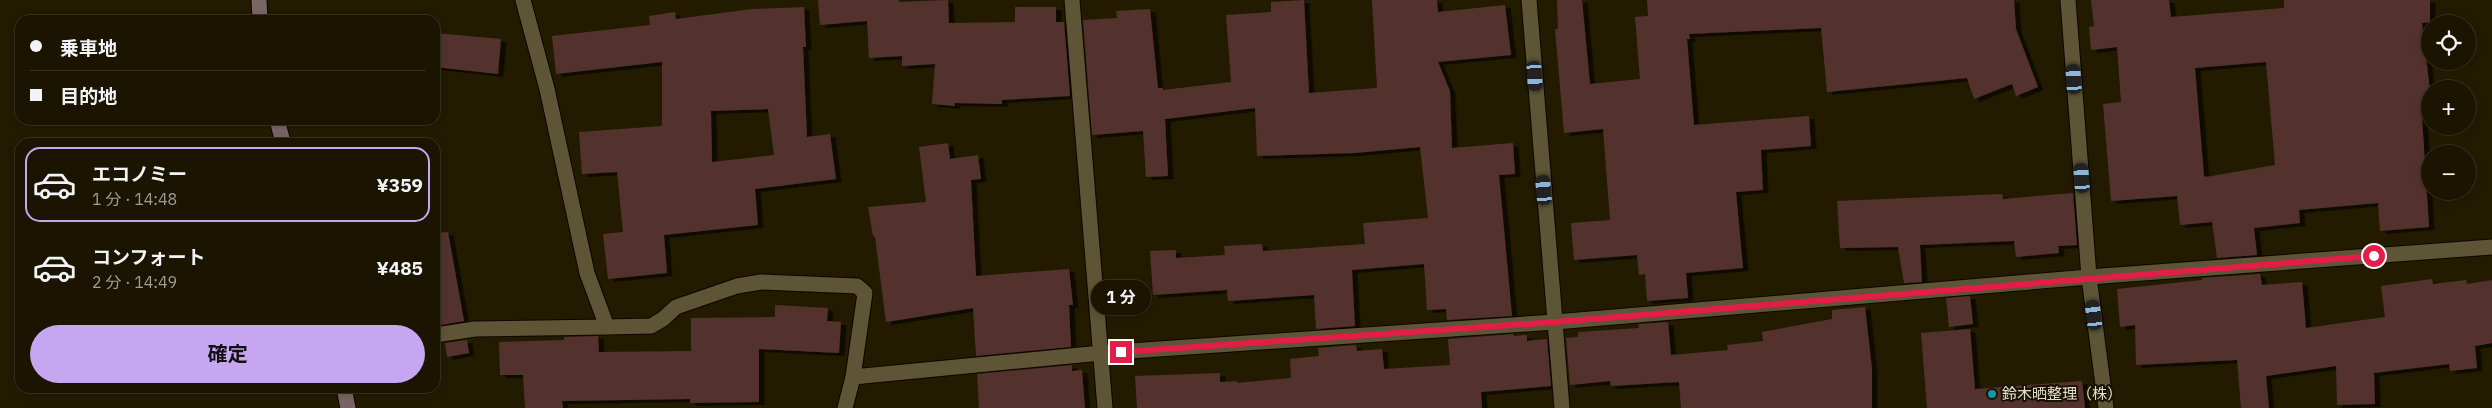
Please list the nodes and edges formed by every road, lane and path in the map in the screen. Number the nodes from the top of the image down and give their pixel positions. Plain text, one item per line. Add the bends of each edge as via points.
1 (259, 0) edge
2 (523, 0) edge
3 (1072, 0) edge
4 (1529, 0) edge
5 (2068, 0) edge
6 (260, 15) edge
7 (278, 125) edge
8 (281, 138) edge
9 (2492, 247) edge
10 (2089, 277) junction
11 (1555, 322) junction
12 (608, 327) junction
13 (440, 334) edge
14 (1101, 353) junction
15 (854, 378) junction
16 (345, 393) edge
17 (348, 408) edge
18 (845, 408) edge
19 (1105, 408) edge
20 (1562, 408) edge
21 (2106, 408) edge

1 - 6 street
2 - 12 street via 547,89 587,273
3 - 14 street
4 - 11 street
5 - 10 street
7 - 8 street
9 - 10 street
10 - 11 street
10 - 21 street
11 - 14 street
11 - 20 street
12 - 13 street via 475,329
12 - 15 street via 651,326 676,307 737,286 761,282 857,286 865,293
14 - 15 street
14 - 19 street
15 - 18 street
16 - 17 street

